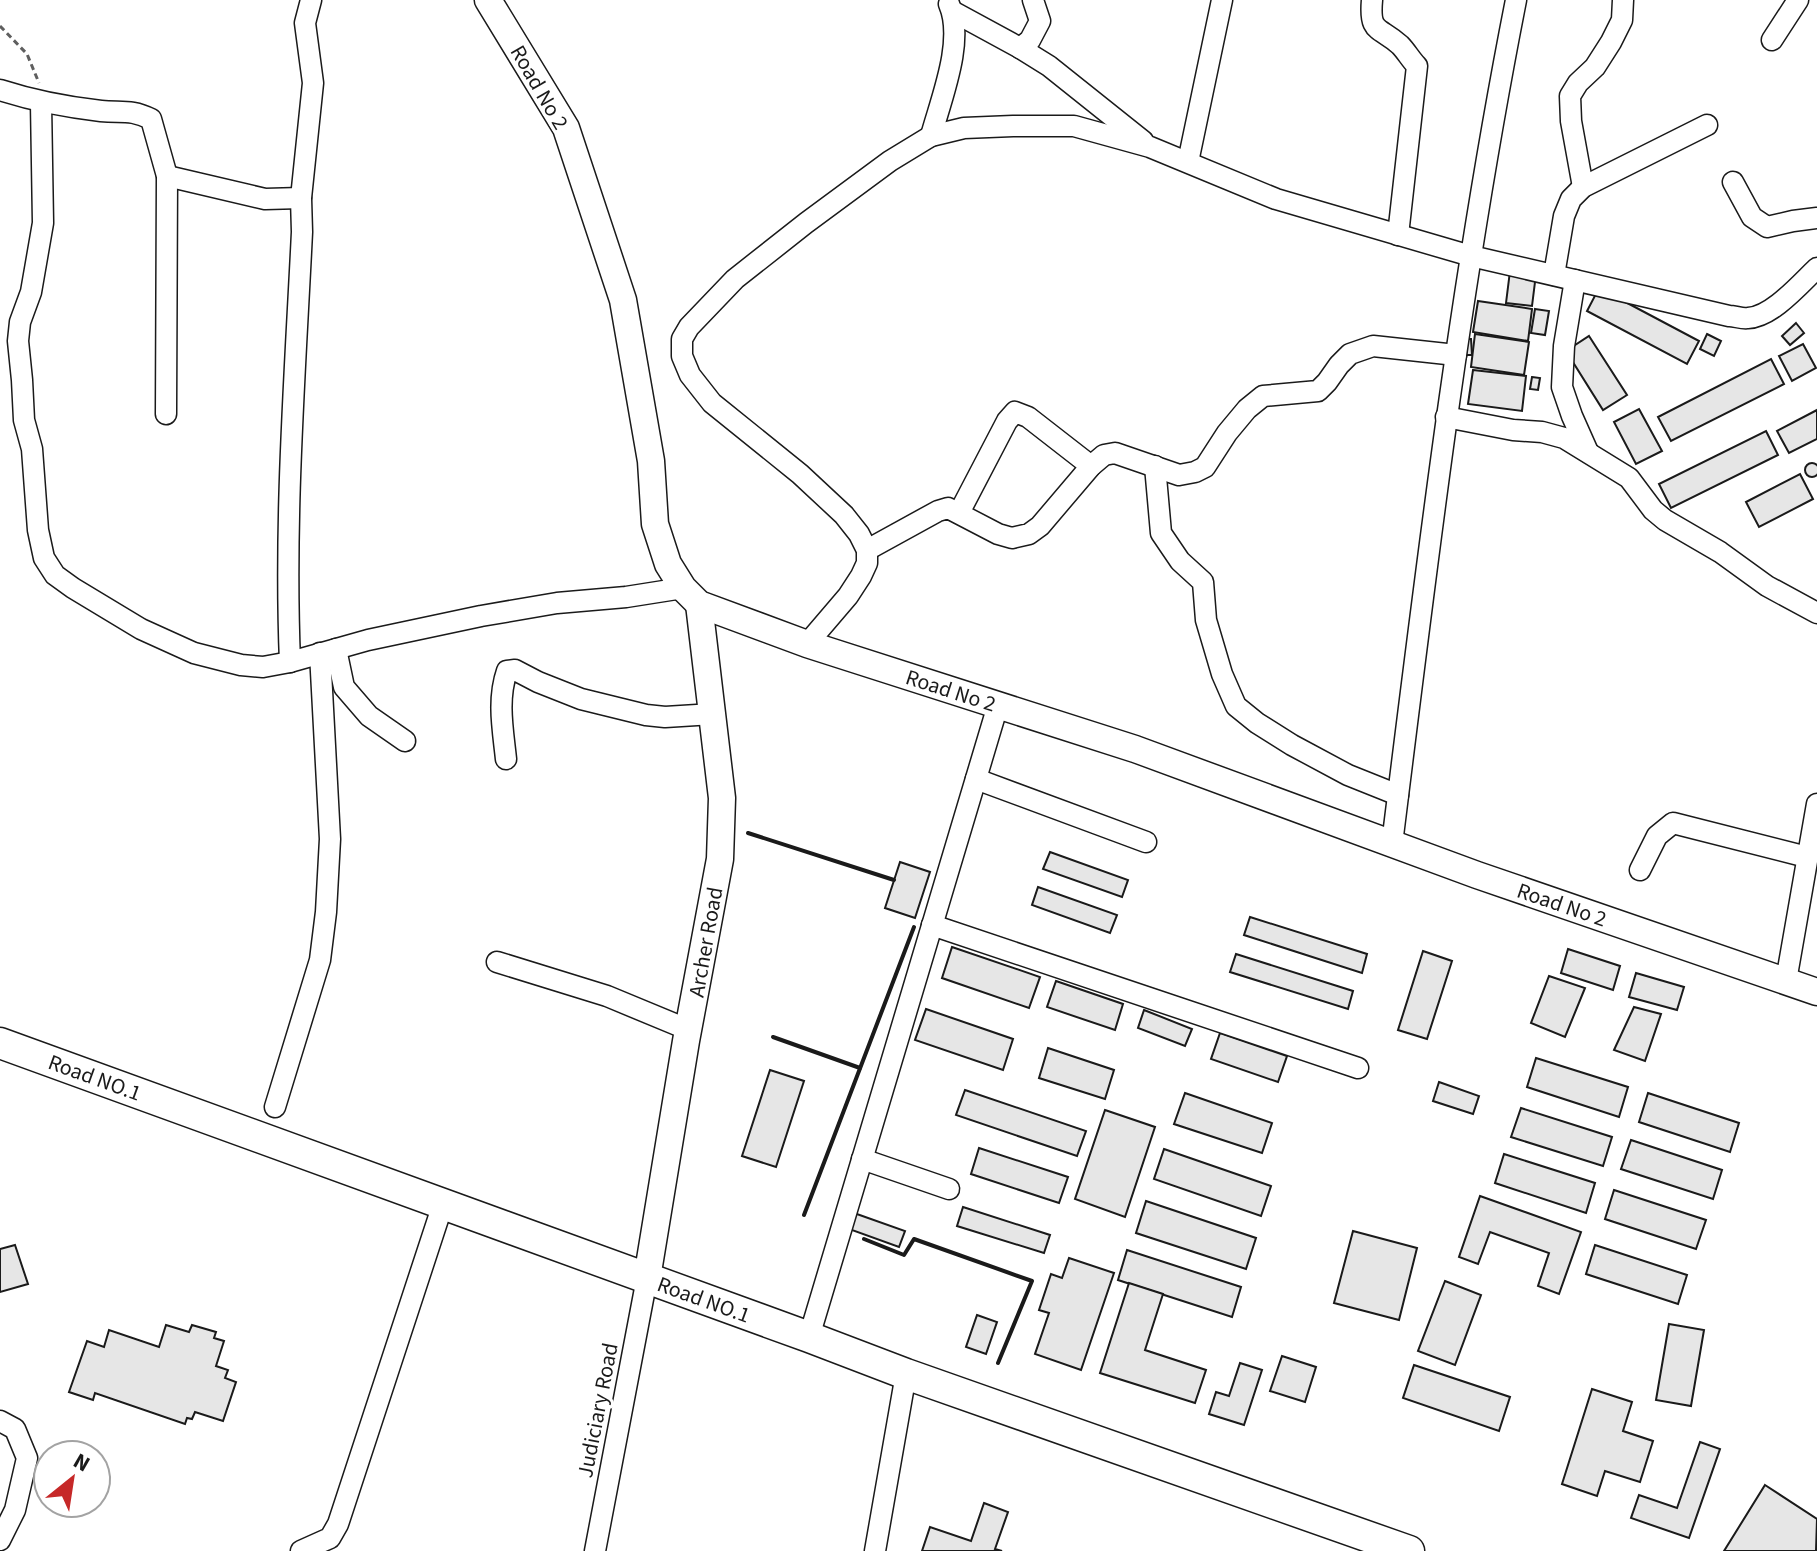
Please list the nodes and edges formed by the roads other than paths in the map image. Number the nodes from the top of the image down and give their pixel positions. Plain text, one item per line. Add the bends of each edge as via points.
1 (311, 0) edge
2 (488, 0) edge
3 (1033, 0) edge
4 (1222, 0) edge
5 (1372, 0) edge
6 (1516, 0) edge
7 (1623, 0) edge
8 (1798, 0) edge
9 (950, 5) edge
10 (1772, 40) dead end
11 (1020, 48) junction
12 (0, 90) edge
13 (41, 103) junction
14 (1707, 125) dead end
15 (931, 136) junction
16 (1150, 147) junction
17 (1188, 162) junction
18 (167, 176) junction
19 (1733, 182) dead end
20 (1583, 187) junction
21 (301, 198) junction
22 (1817, 218) edge
23 (1398, 235) junction
24 (1471, 256) junction
25 (1817, 268) edge
26 (1565, 277) junction
27 (1456, 355) junction
28 (166, 414) dead end
29 (1446, 417) junction
30 (1588, 452) junction
31 (1091, 466) junction
32 (1155, 466) junction
33 (959, 513) junction
34 (867, 550) junction
35 (691, 596) junction
36 (1817, 613) edge
37 (807, 644) junction
38 (328, 651) junction
39 (290, 662) junction
40 (998, 705) junction
41 (713, 714) junction
42 (405, 741) dead end
43 (506, 759) dead end
44 (976, 779) junction
45 (1398, 795) junction
46 (1817, 804) edge
47 (1146, 842) dead end
48 (1392, 844) junction
49 (1807, 857) junction
50 (1640, 870) dead end
51 (932, 925) junction
52 (497, 962) dead end
53 (1786, 981) junction
54 (1817, 992) edge
55 (689, 1030) junction
56 (0, 1043) edge
57 (1358, 1068) dead end
58 (275, 1107) dead end
59 (862, 1159) junction
60 (949, 1189) dead end
61 (443, 1204) junction
62 (647, 1278) junction
63 (809, 1337) junction
64 (906, 1374) junction
65 (0, 1421) edge
66 (0, 1540) edge
67 (301, 1551) edge
68 (595, 1551) edge
69 (875, 1551) edge
70 (1409, 1551) edge

1 - 21 street via 305,23 313,83
2 - 35 main road, Road No 2 via 566,128 623,300 651,461 655,524 668,564
3 - 11 street via 1040,21
4 - 17 street
5 - 23 street via 1374,27 1401,46 1417,66
6 - 24 street
7 - 20 street via 1622,20 1611,42 1570,96
8 - 10 street
9 - 11 street
9 - 15 street via 954,52
11 - 16 street
12 - 13 street
13 - 18 street via 136,112 151,119
13 - 39 street via 43,223 18,341 44,558 73,588 194,653 241,665
14 - 20 street
15 - 16 street via 964,128 1074,126
15 - 34 street via 735,279 682,339 690,375 712,403 844,515
16 - 17 street
17 - 23 street via 1276,199
18 - 21 street via 265,199
18 - 28 street
19 - 22 street via 1752,217 1767,227
20 - 26 street via 1564,216
21 - 39 street
23 - 24 street
24 - 26 street
24 - 27 street
25 - 26 street via 1781,302 1749,318
26 - 30 street via 1562,387
27 - 29 street
27 - 32 street via 1361,349 1350,354 1318,391 1263,396 1227,433 1205,467 1179,475
29 - 30 street via 1542,432
29 - 45 street
30 - 36 street via 1629,478 1665,520
31 - 32 street via 1115,453
31 - 33 street via 1029,534 998,534
31 - 33 street via 1015,412
32 - 45 street via 1161,533 1203,582 1206,620 1236,706 1292,745
33 - 34 street via 938,511
34 - 37 street via 861,576
35 - 37 main road, Road No 2
35 - 38 street via 557,603
35 - 41 main road, Archer Road
37 - 40 main road, Road No 2
38 - 39 street
38 - 42 street via 344,687 369,716
38 - 58 street via 326,912 320,960
40 - 44 street
40 - 48 main road, Road No 2 via 1135,749
41 - 43 street via 646,715 581,699 507,671 501,708
41 - 55 main road, Archer Road via 722,798 720,859
44 - 47 street
44 - 51 street
45 - 48 street
46 - 49 street
48 - 53 main road, Road No 2
49 - 50 street via 1673,823 1657,836
49 - 53 street
51 - 57 street
51 - 59 street
52 - 55 street via 607,996
53 - 54 main road, Road No 2
55 - 62 main road, Archer Road
56 - 61 highway, Road NO.1
59 - 60 street
59 - 63 street
61 - 62 highway, Road NO.1
61 - 67 street via 338,1524 330,1538
62 - 63 highway, Road NO.1
62 - 68 street, Judiciary Road
63 - 64 highway, Road NO.1
64 - 69 street
64 - 70 highway, Road NO.1
65 - 66 street via 15,1429 27,1458 15,1510

